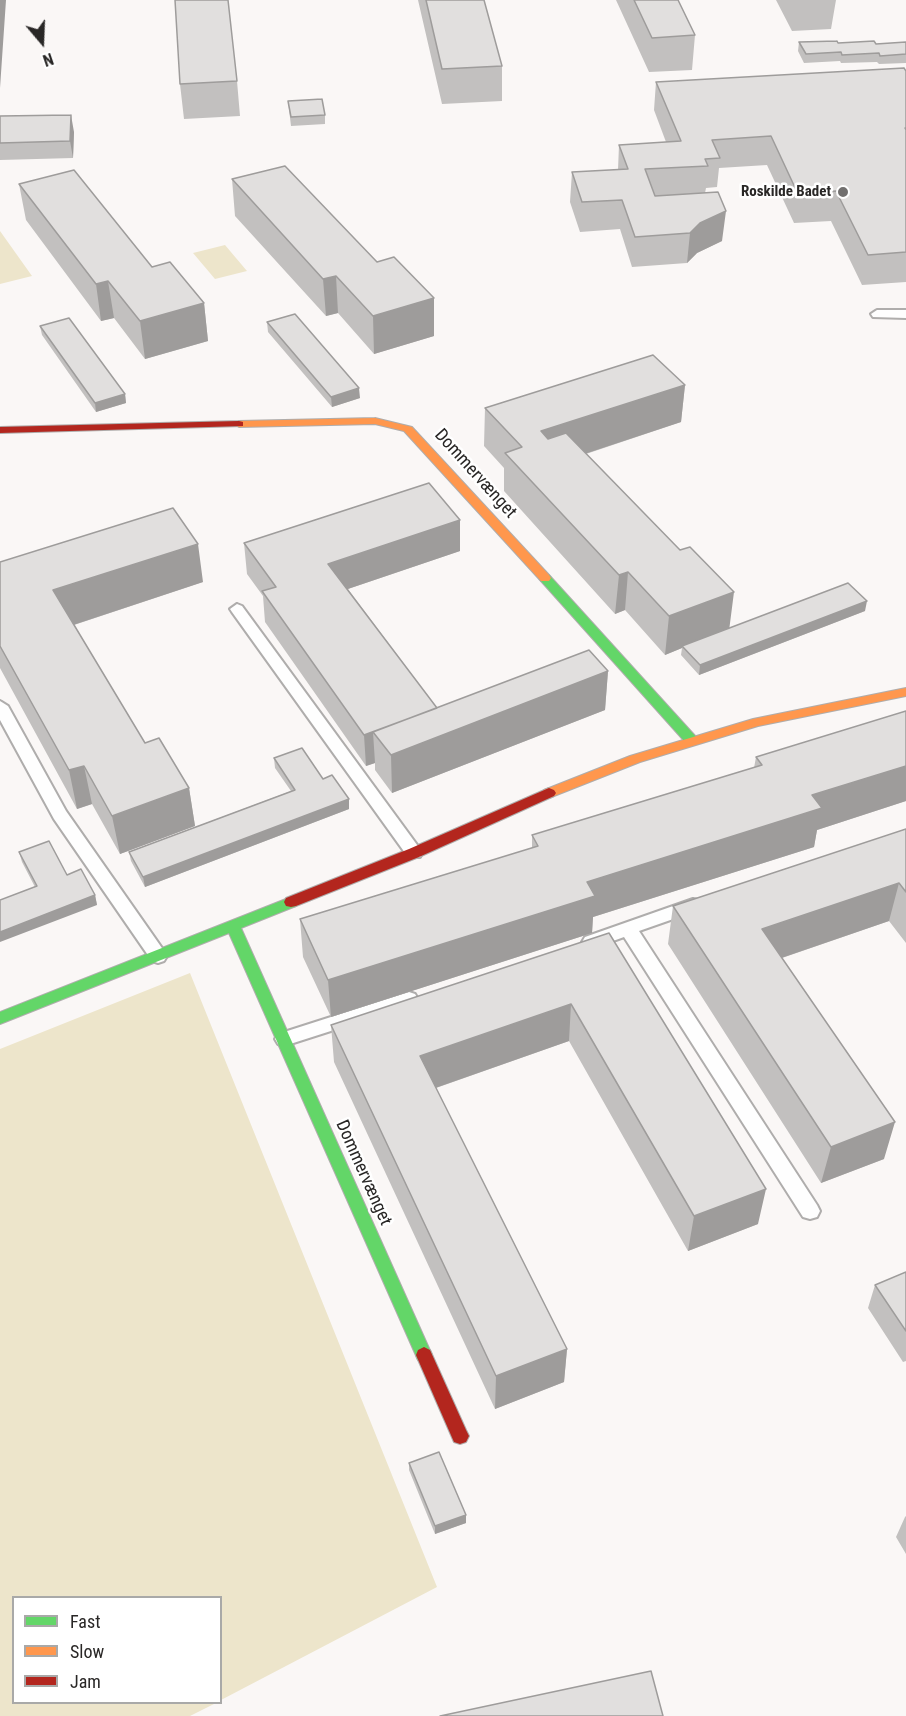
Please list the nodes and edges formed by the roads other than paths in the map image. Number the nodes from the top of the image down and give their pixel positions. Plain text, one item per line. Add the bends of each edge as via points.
1 (877, 314) dead end
2 (906, 314) edge
3 (0, 430) edge
4 (237, 609) dead end
5 (906, 692) edge
6 (0, 706) edge
7 (692, 741) junction
8 (414, 853) junction
9 (713, 898) edge
10 (233, 926) junction
11 (629, 930) junction
12 (573, 948) edge
13 (158, 956) junction
14 (428, 993) edge
15 (0, 1018) edge
16 (284, 1039) junction
17 (810, 1211) dead end
18 (460, 1436) dead end

1 - 2 lane
3 - 7 street, Dommervænget via 375,421 408,429
4 - 8 lane
5 - 7 street via 757,723
6 - 13 lane via 60,814
7 - 8 street via 587,777
8 - 10 street
9 - 11 lane
10 - 13 street
10 - 16 street, Dommervænget
11 - 12 lane
11 - 17 lane
13 - 15 street
14 - 16 lane
16 - 18 street, Dommervænget

